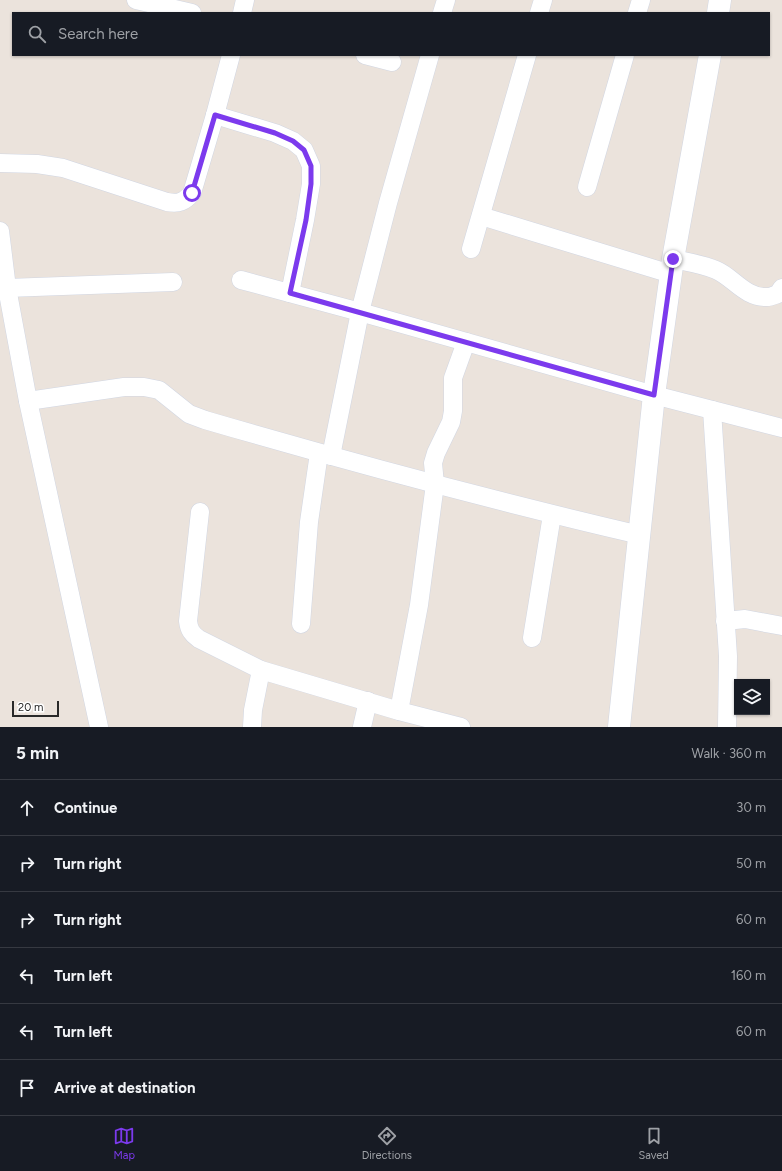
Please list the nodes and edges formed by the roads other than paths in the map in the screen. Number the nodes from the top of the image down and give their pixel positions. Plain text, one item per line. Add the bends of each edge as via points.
1 (136, 0) edge
2 (245, 0) edge
3 (446, 0) edge
4 (543, 0) edge
5 (641, 0) edge
6 (720, 0) edge
7 (188, 12) edge
8 (242, 12) edge
9 (442, 12) edge
10 (539, 12) edge
11 (637, 12) edge
12 (718, 12) edge
13 (231, 56) edge
14 (369, 56) edge
15 (430, 56) edge
16 (527, 56) edge
17 (625, 56) edge
18 (710, 56) edge
19 (392, 62) dead end
20 (215, 115) junction
21 (0, 163) edge
22 (587, 187) dead end
23 (481, 216) junction
24 (0, 231) edge
25 (471, 249) dead end
26 (672, 267) junction
27 (241, 280) dead end
28 (173, 282) dead end
29 (7, 288) junction
30 (782, 288) edge
31 (290, 293) junction
32 (360, 312) junction
33 (466, 342) junction
34 (654, 395) junction
35 (28, 401) junction
36 (712, 410) junction
37 (782, 428) edge
38 (325, 455) junction
39 (435, 484) junction
40 (200, 512) dead end
41 (552, 515) junction
42 (640, 535) junction
43 (725, 621) junction
44 (302, 624) dead end
45 (782, 626) edge
46 (532, 638) dead end
47 (261, 670) junction
48 (368, 701) junction
49 (399, 710) junction
50 (453, 726) edge
51 (99, 727) edge
52 (252, 727) edge
53 (362, 727) edge
54 (619, 727) edge
55 (728, 727) edge

1 - 7 street
2 - 8 street
3 - 9 street
4 - 10 street
5 - 11 street
6 - 12 street
13 - 20 street
14 - 19 street
15 - 32 street
16 - 23 street
17 - 22 street
18 - 26 street
20 - 21 street via 192,193 186,201 176,204 63,168
20 - 31 street via 293,141 304,150 311,166 306,220
23 - 25 street
23 - 26 street
24 - 29 street
26 - 30 street via 714,269 752,294 766,297 778,294
26 - 34 street
27 - 31 street
28 - 29 street
29 - 35 street
31 - 32 street
32 - 33 street
32 - 38 street
33 - 34 street
33 - 39 street via 453,378 451,422 433,463
34 - 36 street
34 - 42 street
35 - 38 street via 124,386 144,386 159,390 189,414
35 - 51 street
36 - 37 street
36 - 43 street
38 - 39 street
38 - 44 street via 309,522
39 - 41 street
39 - 49 street via 415,629
40 - 47 street via 189,629 199,639
41 - 42 street
41 - 46 street
42 - 54 street
43 - 45 street via 744,620
43 - 55 street via 728,656
47 - 48 street
47 - 52 street
48 - 49 street
48 - 53 street
49 - 50 street

